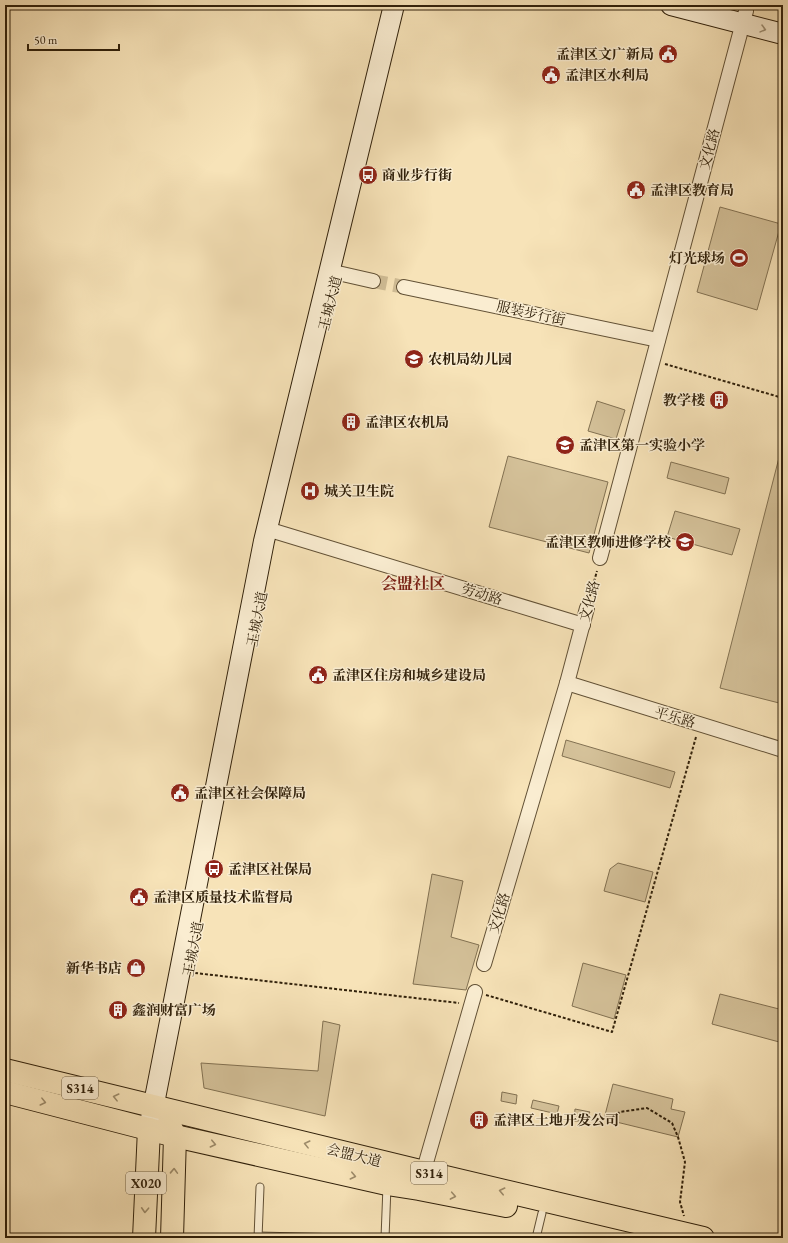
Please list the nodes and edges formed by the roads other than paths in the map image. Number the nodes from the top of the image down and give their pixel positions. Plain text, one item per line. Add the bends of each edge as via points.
1 (394, 5) edge
2 (403, 5) edge
3 (672, 5) edge
4 (725, 5) edge
5 (744, 17) junction
6 (783, 20) edge
7 (783, 34) edge
8 (329, 272) junction
9 (373, 281) tunnel mouth
10 (404, 287) tunnel mouth
11 (658, 340) junction
12 (271, 530) junction
13 (600, 558) road end
14 (587, 608) road end
15 (583, 625) junction
16 (567, 683) junction
17 (783, 750) edge
18 (484, 964) dead end
19 (473, 998) road end
20 (5, 1070) edge
21 (5, 1092) edge
22 (159, 1108) junction
23 (149, 1129) junction
24 (175, 1136) junction
25 (421, 1180) junction
26 (387, 1184) junction
27 (260, 1187) dead end
28 (542, 1213) junction
29 (258, 1237) edge
30 (144, 1238) edge
31 (172, 1238) edge
32 (345, 1238) edge
33 (385, 1238) edge
34 (536, 1238) edge
35 (643, 1238) edge
36 (704, 1238) edge

1 - 8 main road, 王城大道
2 - 12 main road, 王城大道
3 - 5 main road
4 - 5 main road
5 - 6 main road
5 -> 7 main road
5 - 11 street, 文化路
8 - 9 street
8 - 12 main road, 王城大道
10 - 11 street, 服装步行街
11 - 13 street, 文化路
12 - 15 street, 劳动路
12 - 22 main road, 王城大道
12 - 22 main road, 王城大道 via 188,972
14 - 15 street, 文化路
15 - 16 street, 文化路
16 - 17 street, 平乐路
16 - 18 street, 文化路
19 - 25 street
22 -> 20 main road, 会盟大道 / S314
21 -> 23 main road, 会盟大道 / S314
22 - 23 main road, 王城大道
22 - 24 main road, X020
25 -> 22 main road, 会盟大道 / S314
23 - 24 main road, 会盟大道 / S314
23 -> 30 main road, 王城大道 / X020
24 -> 26 main road, 会盟大道 / S314
31 -> 24 main road, X020
25 - 26 main road, 会盟大道 / S314
25 -> 28 main road, 会盟大道 / S314
36 -> 25 main road, 会盟大道 / S314
26 - 33 lane
27 - 29 lane
28 - 34 lane
28 - 35 main road, 会盟大道 / S314
29 - 32 lane

